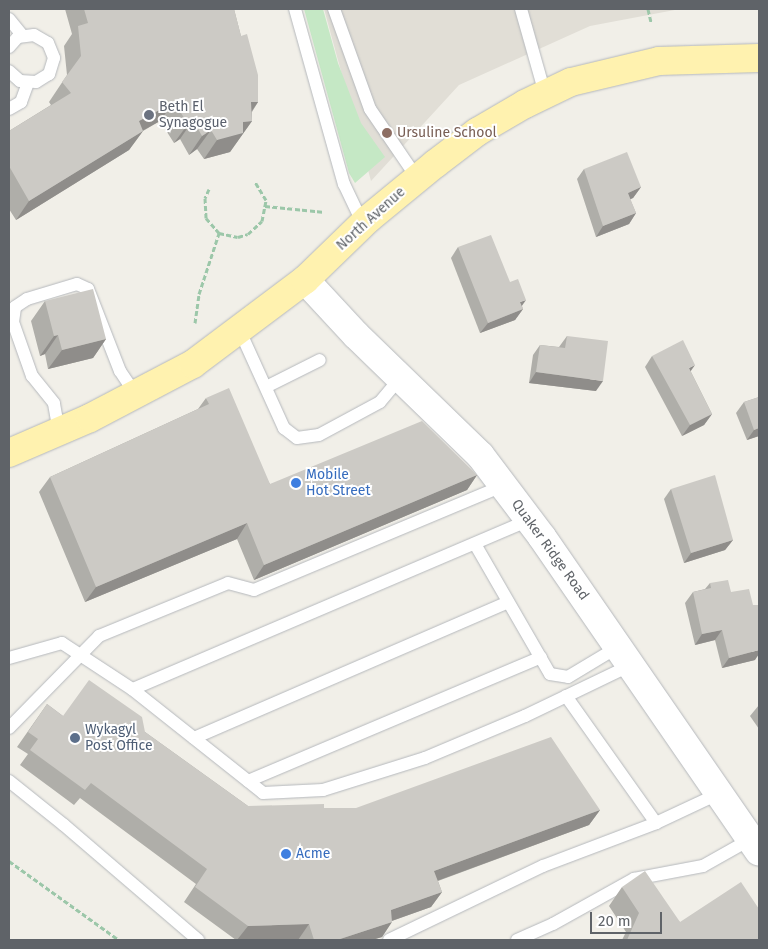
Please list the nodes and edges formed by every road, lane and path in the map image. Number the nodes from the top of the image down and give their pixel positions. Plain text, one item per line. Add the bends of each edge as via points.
1 (295, 9) edge
2 (334, 9) edge
3 (521, 9) edge
4 (648, 9) edge
5 (9, 19) edge
6 (651, 22) dead end
7 (23, 36) junction
8 (9, 47) edge
9 (759, 58) edge
10 (9, 71) edge
11 (28, 83) junction
12 (546, 94) junction
13 (9, 109) edge
14 (417, 178) junction
15 (255, 182) dead end
16 (208, 189) dead end
17 (265, 206) junction
18 (325, 212) dead end
19 (363, 224) junction
20 (219, 232) junction
21 (305, 280) junction
22 (195, 323) dead end
23 (239, 329) junction
24 (320, 360) dead end
25 (400, 378) junction
26 (266, 387) junction
27 (136, 395) junction
28 (59, 432) junction
29 (9, 453) edge
30 (503, 486) junction
31 (529, 520) junction
32 (474, 544) junction
33 (508, 602) junction
34 (79, 654) junction
35 (624, 656) junction
36 (540, 657) junction
37 (9, 658) edge
38 (132, 689) junction
39 (566, 696) junction
40 (9, 728) edge
41 (194, 738) junction
42 (9, 781) edge
43 (248, 781) junction
44 (720, 793) junction
45 (656, 823) junction
46 (755, 845) edge
47 (9, 861) edge
48 (119, 940) edge
49 (198, 940) edge
50 (389, 940) edge
51 (516, 940) edge

1 - 19 lane via 344,184
2 - 14 lane via 370,109
3 - 12 lane
4 - 6 path
5 - 7 lane
7 - 8 lane
7 - 11 lane via 42,38 54,58 49,74
9 - 12 main road, North Avenue via 659,61 571,82
10 - 11 lane
11 - 13 lane via 21,102
12 - 14 main road, North Avenue via 477,132
14 - 19 main road, North Avenue
15 - 17 path via 262,190
16 - 20 path via 204,198 206,218
17 - 18 path
17 - 20 path via 262,220 248,234 233,236
19 - 21 main road, North Avenue
20 - 22 path via 199,294
21 - 23 main road, North Avenue
21 - 25 street, Quaker Ridge Road
23 - 26 lane
23 - 27 main road, North Avenue via 193,364
24 - 26 lane
25 - 26 lane via 380,402 319,435 297,438 284,428
25 - 30 street, Quaker Ridge Road via 480,455
27 - 28 main road, North Avenue
27 - 28 lane via 120,371 88,289 77,284 27,300 15,307 13,322 32,376 54,403
28 - 29 main road, North Avenue
30 - 31 street, Quaker Ridge Road
30 - 34 lane via 254,590 228,582 99,636
31 - 32 lane
31 - 35 street, Quaker Ridge Road
32 - 33 lane
32 - 38 lane
33 - 36 lane
33 - 41 lane
34 - 37 lane via 62,643
34 - 38 lane
34 - 40 lane
35 - 36 lane via 568,676 550,674
35 - 39 lane
35 - 44 street, Quaker Ridge Road
36 - 43 lane
38 - 41 lane
39 - 43 lane via 425,758 323,790 263,793
39 - 45 lane
41 - 43 lane
42 - 49 lane via 64,824
44 - 45 lane
44 - 46 street, Quaker Ridge Road
45 - 50 lane via 543,866
46 - 51 lane via 703,866 634,879 553,924
47 - 48 path

